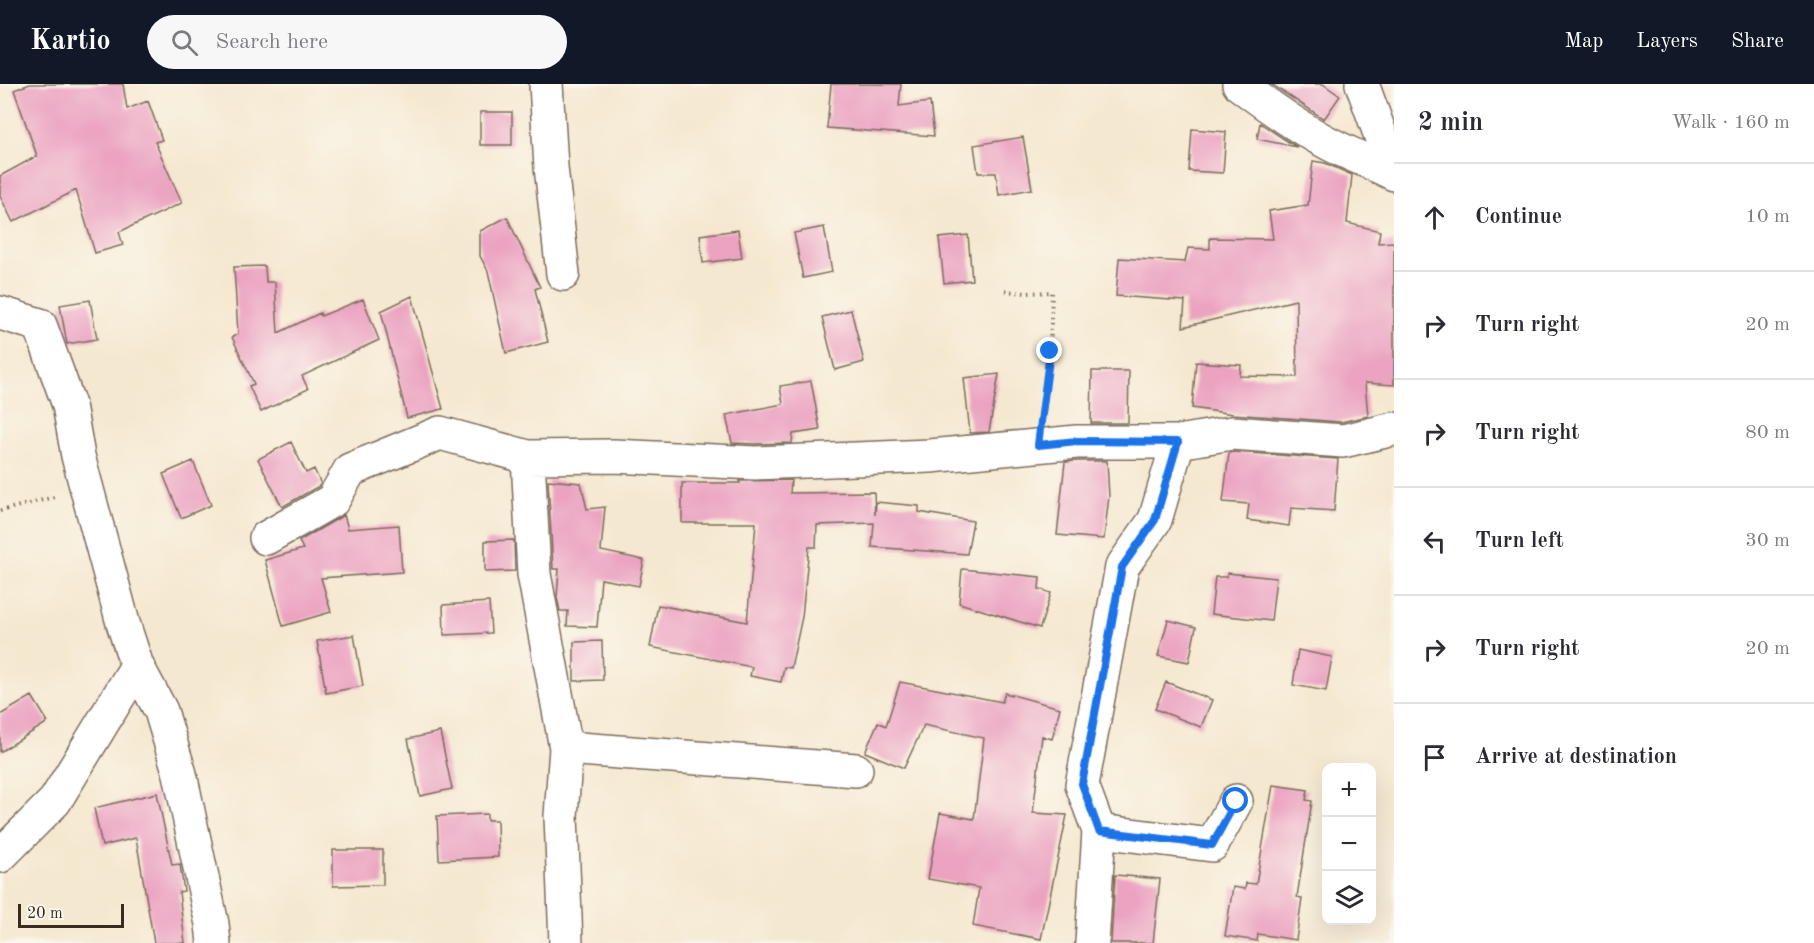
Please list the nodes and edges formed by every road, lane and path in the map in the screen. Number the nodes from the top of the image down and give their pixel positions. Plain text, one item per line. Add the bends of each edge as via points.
1 (546, 84) edge
2 (1239, 84) edge
3 (1362, 84) edge
4 (1394, 173) edge
5 (563, 274) dead end
6 (1005, 291) dead end
7 (0, 313) edge
8 (1394, 429) edge
9 (1178, 442) junction
10 (1038, 445) junction
11 (528, 457) junction
12 (86, 488) junction
13 (0, 511) edge
14 (266, 538) dead end
15 (137, 666) junction
16 (566, 748) junction
17 (856, 770) dead end
18 (1236, 801) dead end
19 (1099, 831) junction
20 (0, 856) edge
21 (214, 943) edge
22 (566, 943) edge
23 (1092, 943) edge

1 - 5 street
2 - 4 street via 1275,112 1322,139
3 - 4 street
6 - 10 path via 1052,292 1050,351
7 - 12 street via 40,325 69,405
8 - 9 street via 1343,441 1232,433
9 - 10 street via 1077,441
9 - 19 street via 1155,520 1122,567 1082,784
10 - 11 street via 930,456 755,463 614,456
11 - 14 street via 440,433 350,470 333,500
11 - 16 street via 534,574
12 - 13 path
12 - 15 street
15 - 20 street via 55,801
15 - 21 street via 161,711 180,774
16 - 17 street
16 - 22 street via 561,816
18 - 19 street via 1212,845
19 - 23 street

